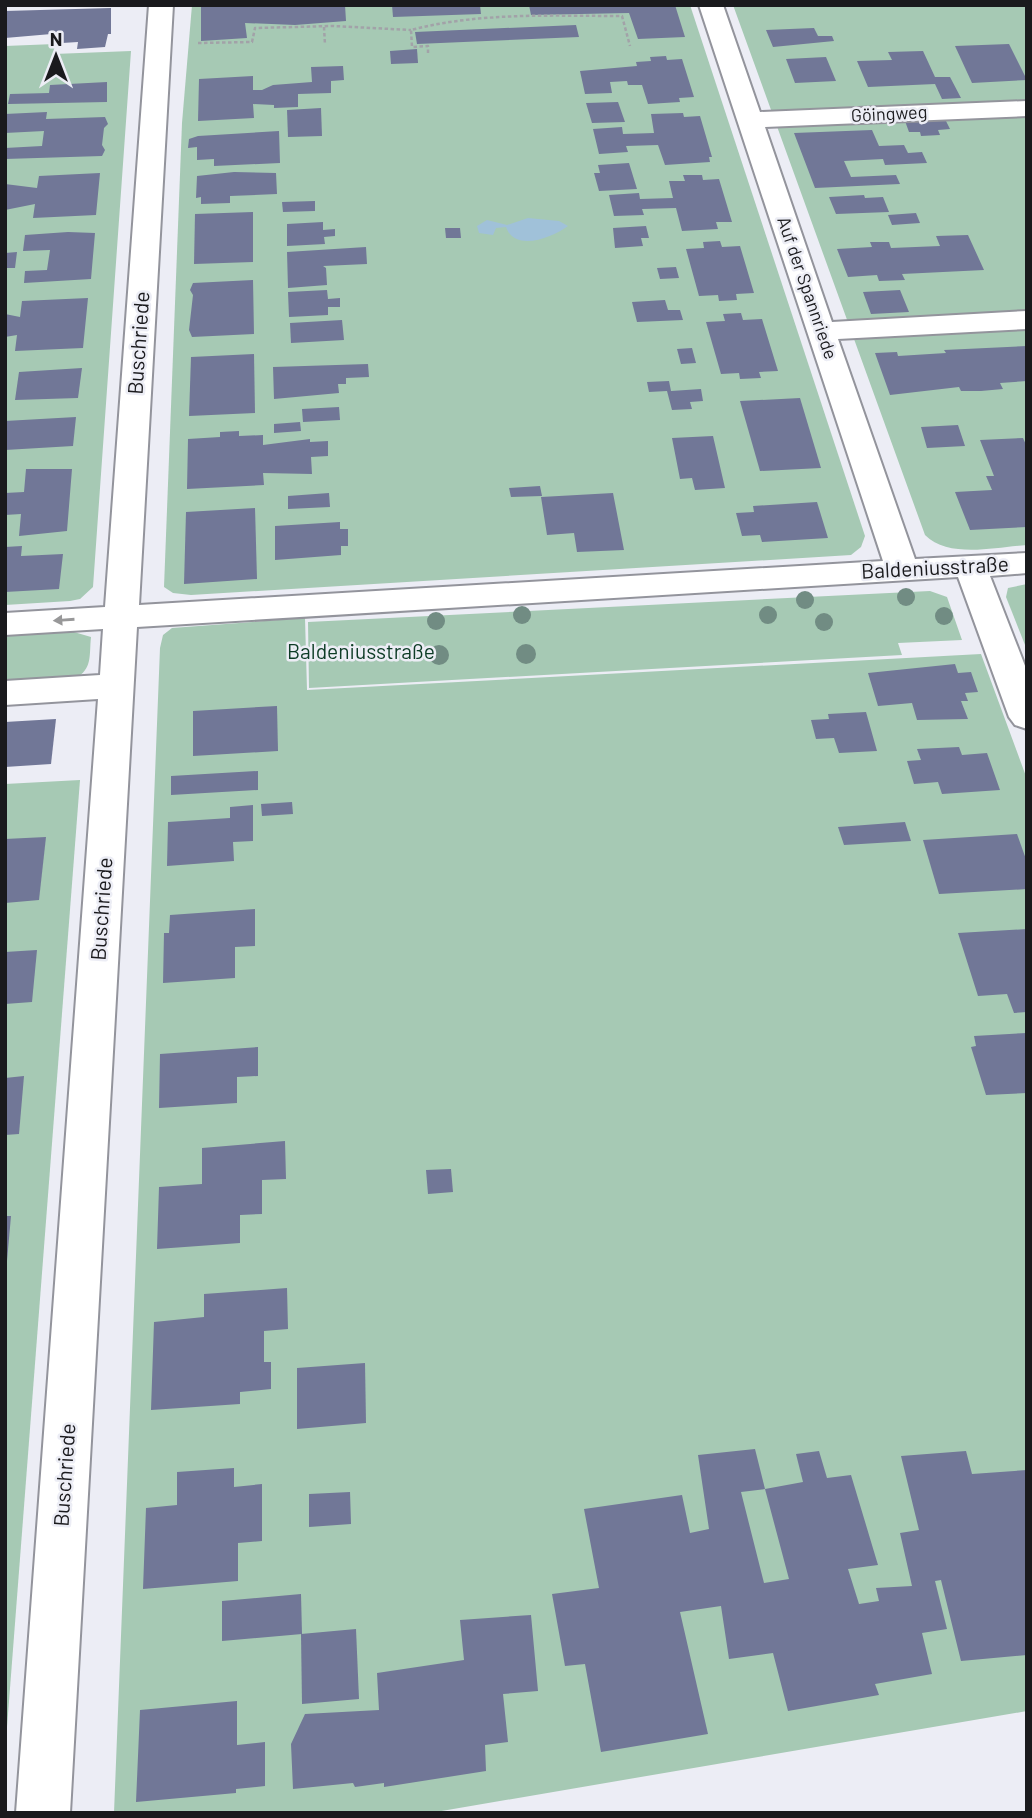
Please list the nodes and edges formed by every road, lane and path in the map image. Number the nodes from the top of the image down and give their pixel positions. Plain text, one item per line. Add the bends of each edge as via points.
1 (161, 5) edge
2 (711, 5) edge
3 (324, 27) junction
4 (411, 30) junction
5 (158, 45) junction
6 (325, 45) dead end
7 (630, 46) dead end
8 (428, 53) dead end
9 (1027, 108) edge
10 (750, 120) junction
11 (1027, 320) edge
12 (821, 331) junction
13 (1027, 563) edge
14 (970, 566) junction
15 (902, 570) junction
16 (122, 617) junction
17 (5, 624) edge
18 (117, 686) junction
19 (5, 693) edge
20 (1027, 717) edge
21 (43, 1813) edge

1 - 5 street, Buschriede
2 - 10 street, Auf der Spannriede
3 - 4 path
3 - 5 path via 255,28 253,41
3 - 6 path
4 - 7 path via 438,21 622,16
4 - 8 path via 412,47 428,46
5 - 16 street, Buschriede
9 - 10 street, Göingweg
10 - 12 street, Auf der Spannriede
11 - 12 street
12 - 15 street, Auf der Spannriede
13 - 14 street, Baldeniusstraße
14 - 15 street, Baldeniusstraße
14 - 20 street
15 - 16 street, Baldeniusstraße
16 -> 17 street, Baldeniusstraße
16 - 18 street, Buschriede
18 - 19 street
18 - 21 street, Buschriede

